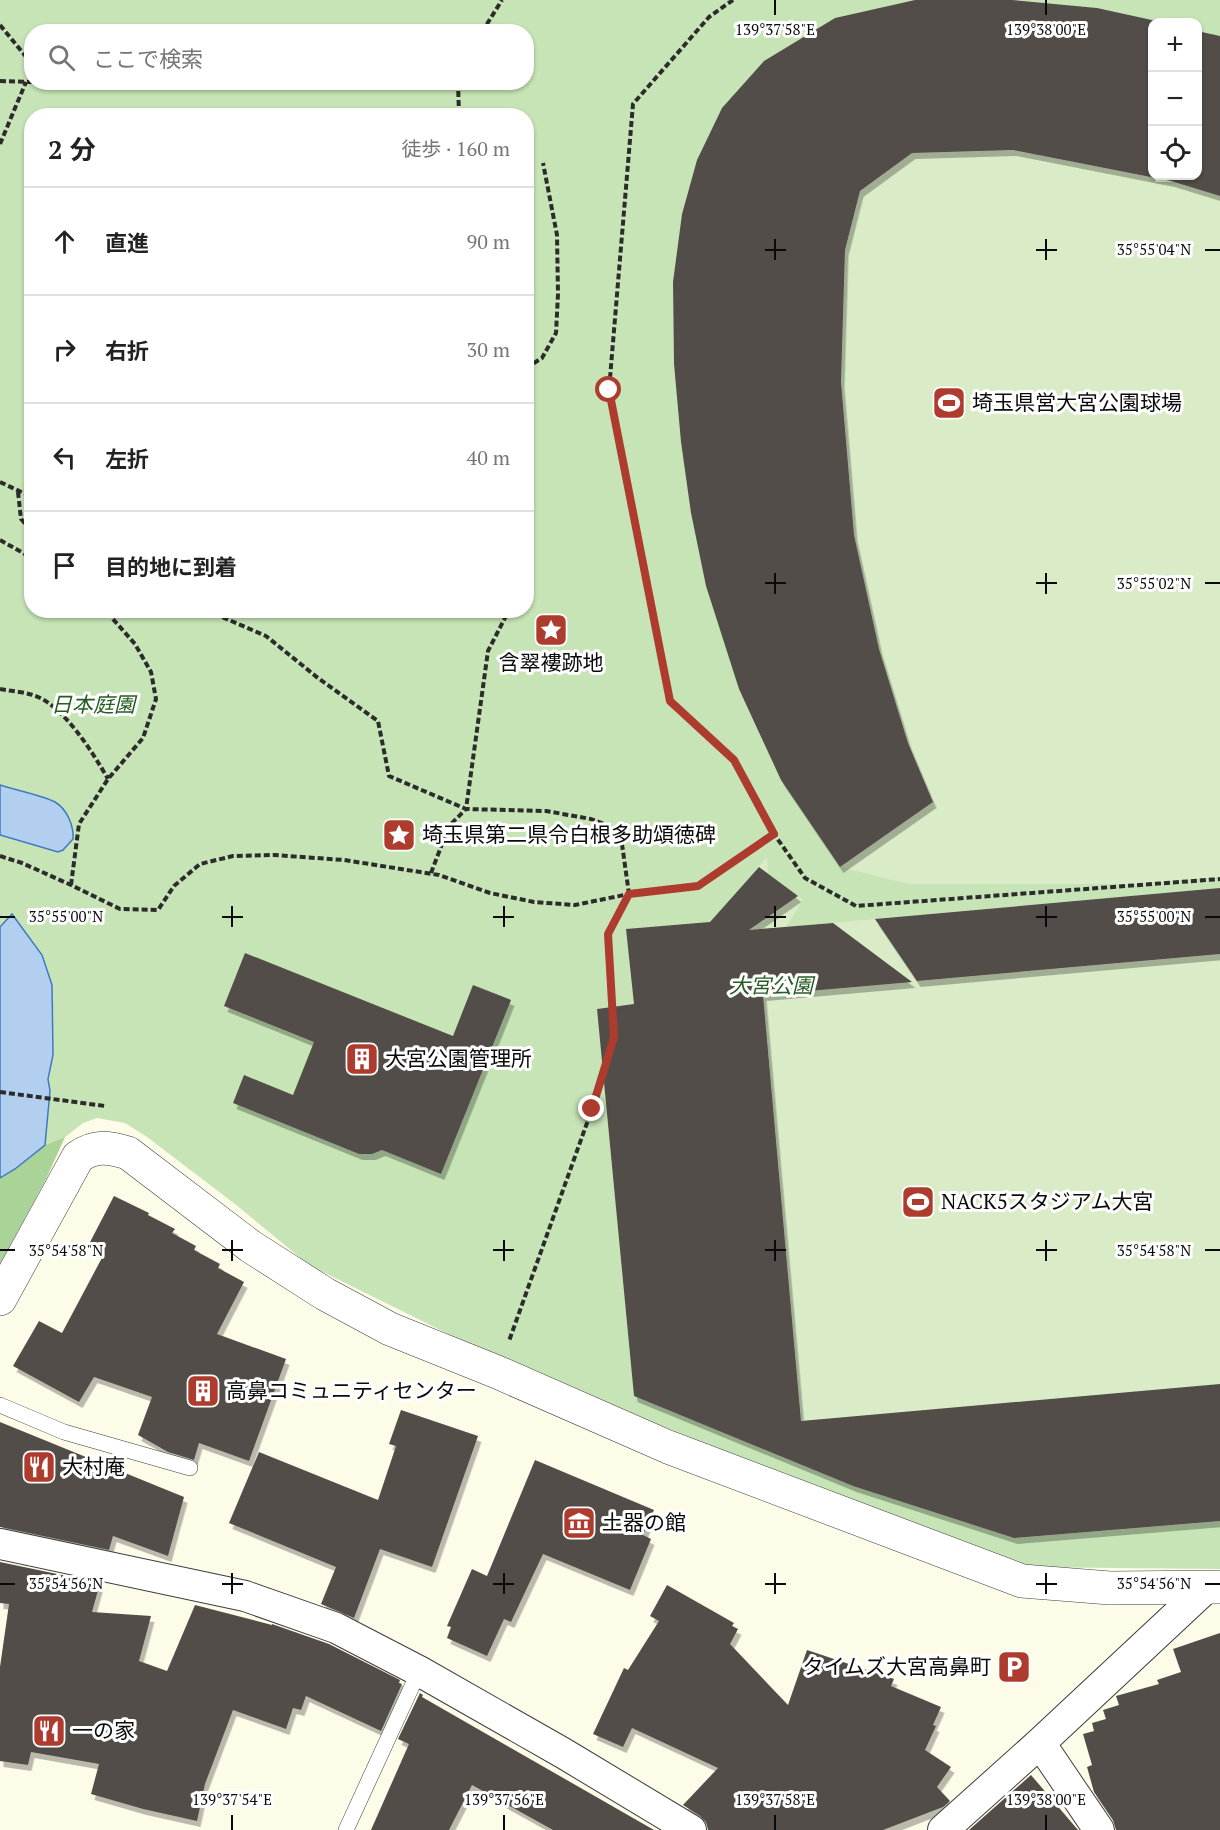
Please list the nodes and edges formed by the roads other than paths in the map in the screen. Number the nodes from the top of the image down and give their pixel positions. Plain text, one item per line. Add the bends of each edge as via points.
1 (0, 1299) edge
2 (0, 1405) edge
3 (190, 1468) dead end
4 (0, 1544) edge
5 (1214, 1587) edge
6 (419, 1671) junction
7 (1040, 1743) junction
8 (346, 1830) edge
9 (691, 1830) edge
10 (943, 1830) edge
11 (1099, 1830) edge

1 - 5 street via 78,1157 102,1147 128,1153 250,1246 325,1294 390,1329 668,1447 1022,1581 1110,1588
2 - 3 lane via 64,1432
4 - 6 street via 245,1596 336,1628
5 - 7 street
6 - 8 lane
6 - 9 street
7 - 10 street
7 - 11 street

